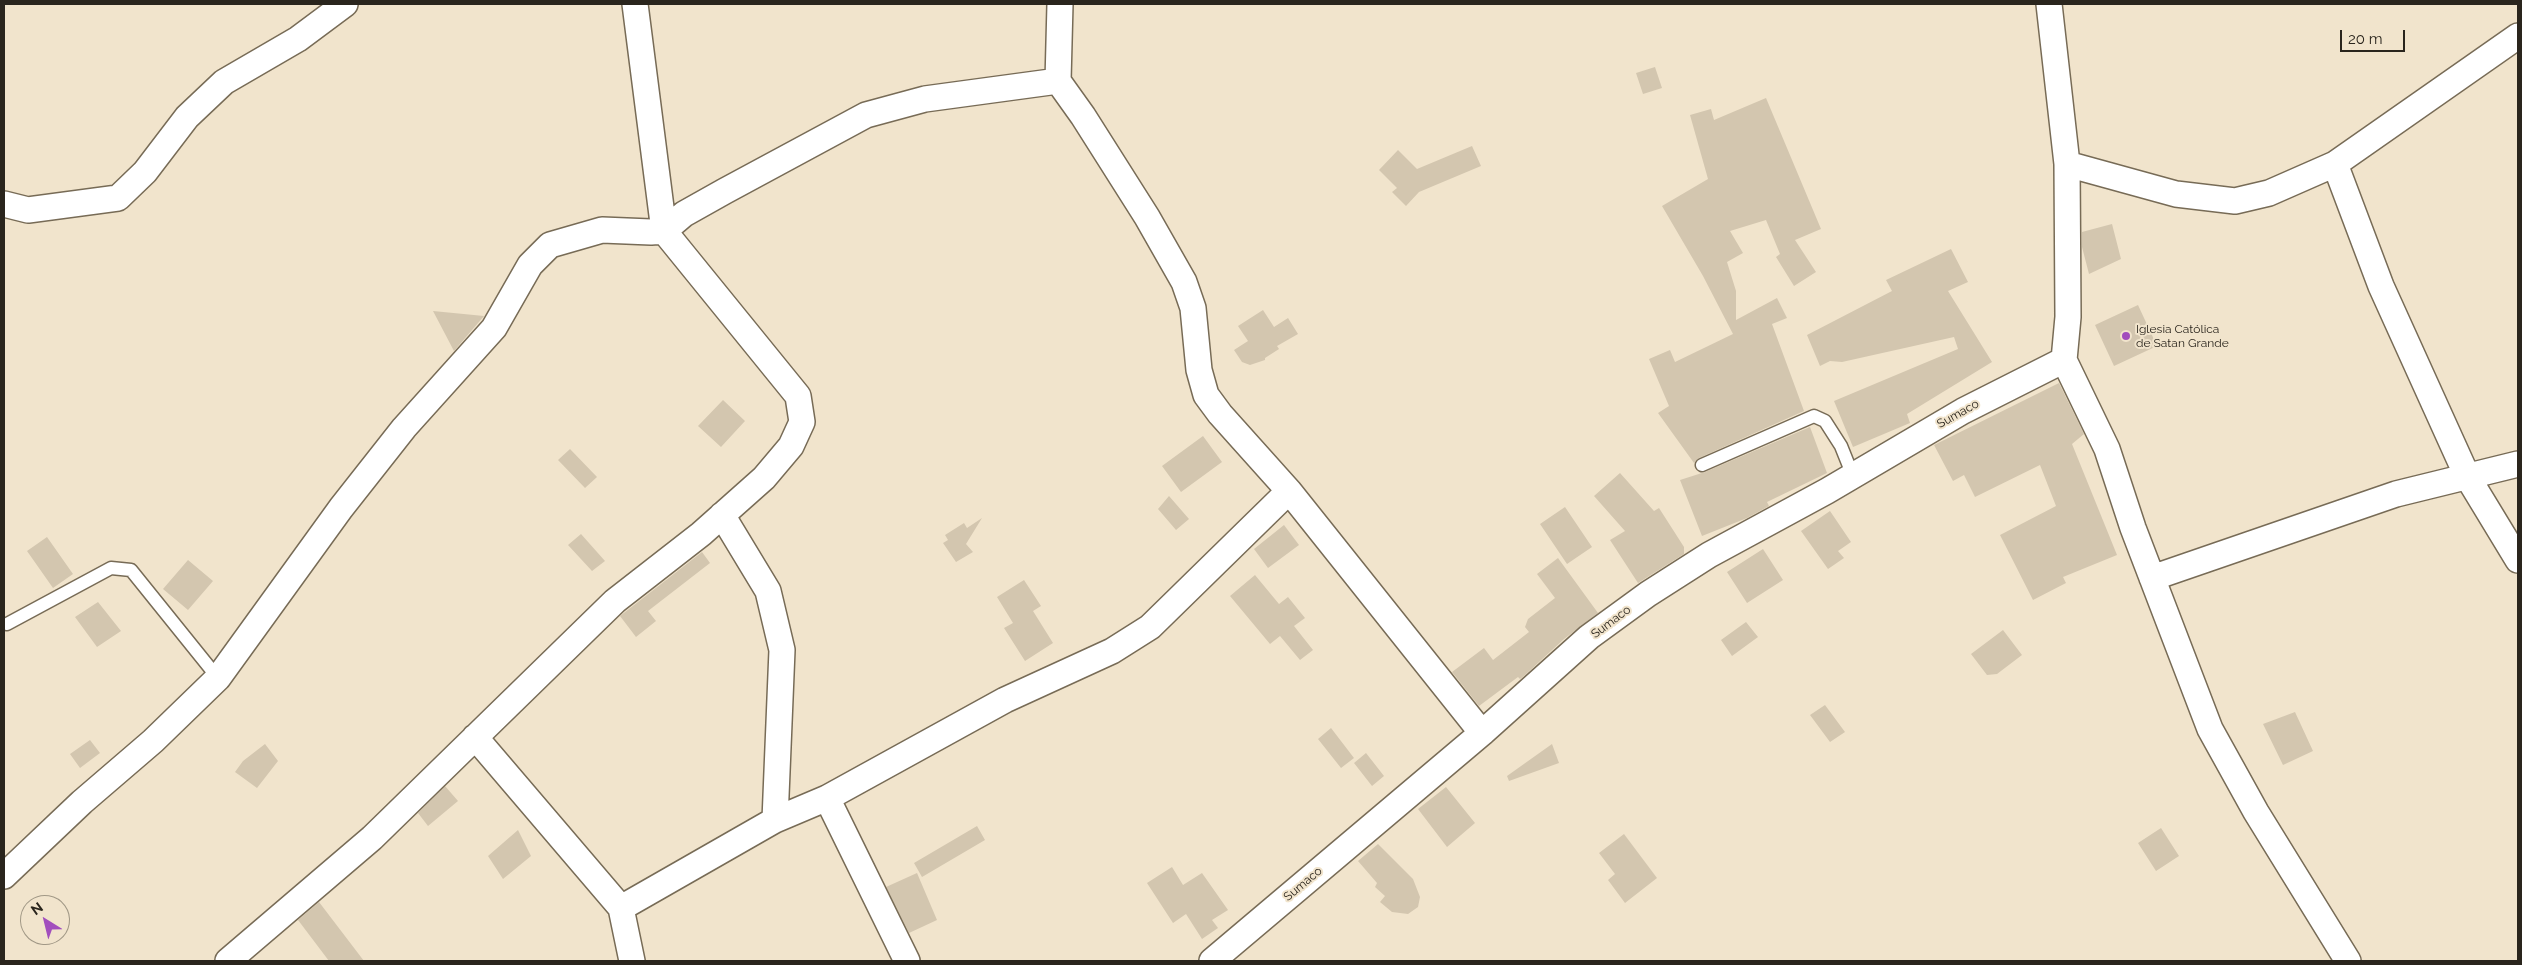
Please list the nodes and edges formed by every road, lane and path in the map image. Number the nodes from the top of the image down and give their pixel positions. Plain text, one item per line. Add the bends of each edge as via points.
1 (345, 4) edge
2 (635, 4) edge
3 (1060, 4) edge
4 (2049, 4) edge
5 (2518, 36) edge
6 (1058, 81) junction
7 (2067, 164) junction
8 (2336, 164) junction
9 (4, 204) edge
10 (664, 231) junction
11 (2064, 360) junction
12 (2518, 464) edge
13 (1702, 465) dead end
14 (1853, 476) junction
15 (2467, 476) junction
16 (1289, 491) junction
17 (722, 515) junction
18 (2518, 560) edge
19 (2152, 578) junction
20 (7, 624) dead end
21 (218, 678) junction
22 (1482, 733) junction
23 (475, 737) junction
24 (827, 798) junction
25 (775, 820) junction
26 (4, 876) edge
27 (621, 908) junction
28 (228, 961) edge
29 (632, 961) edge
30 (907, 961) edge
31 (1212, 961) edge
32 (2348, 961) edge

1 - 9 street via 298,39 224,82 187,117 145,172 118,198 28,210
2 - 10 street
3 - 6 street
4 - 7 street
5 - 8 street
6 - 10 street via 925,99 866,115 724,191 684,214
6 - 16 street via 1147,217 1184,282 1193,308 1199,370 1206,395
7 - 8 street via 2176,194 2235,201 2269,194
7 - 11 street via 2068,317
8 - 15 street via 2381,286
10 - 17 street via 798,396 802,422 792,446 764,478
10 - 21 street via 602,230 550,245 538,255 494,328 404,428 340,508
11 - 14 street, Sumaco via 1963,411
11 - 19 street via 2107,449
12 - 15 street
13 - 14 lane via 1814,416 1825,421 1841,446
14 - 22 street, Sumaco via 1709,555 1648,594 1589,638
15 - 18 street
15 - 19 street via 2396,494
16 - 22 street
16 - 24 street via 1150,628 1112,651 1005,700
17 - 23 street via 614,601
17 - 25 street via 768,591 782,650
19 - 32 street via 2210,729 2256,812
20 - 21 lane via 112,568 131,570
21 - 26 street
22 - 31 street, Sumaco
23 - 27 street
23 - 28 street via 372,838
24 - 25 street
24 - 30 street
25 - 27 street
27 - 29 street

